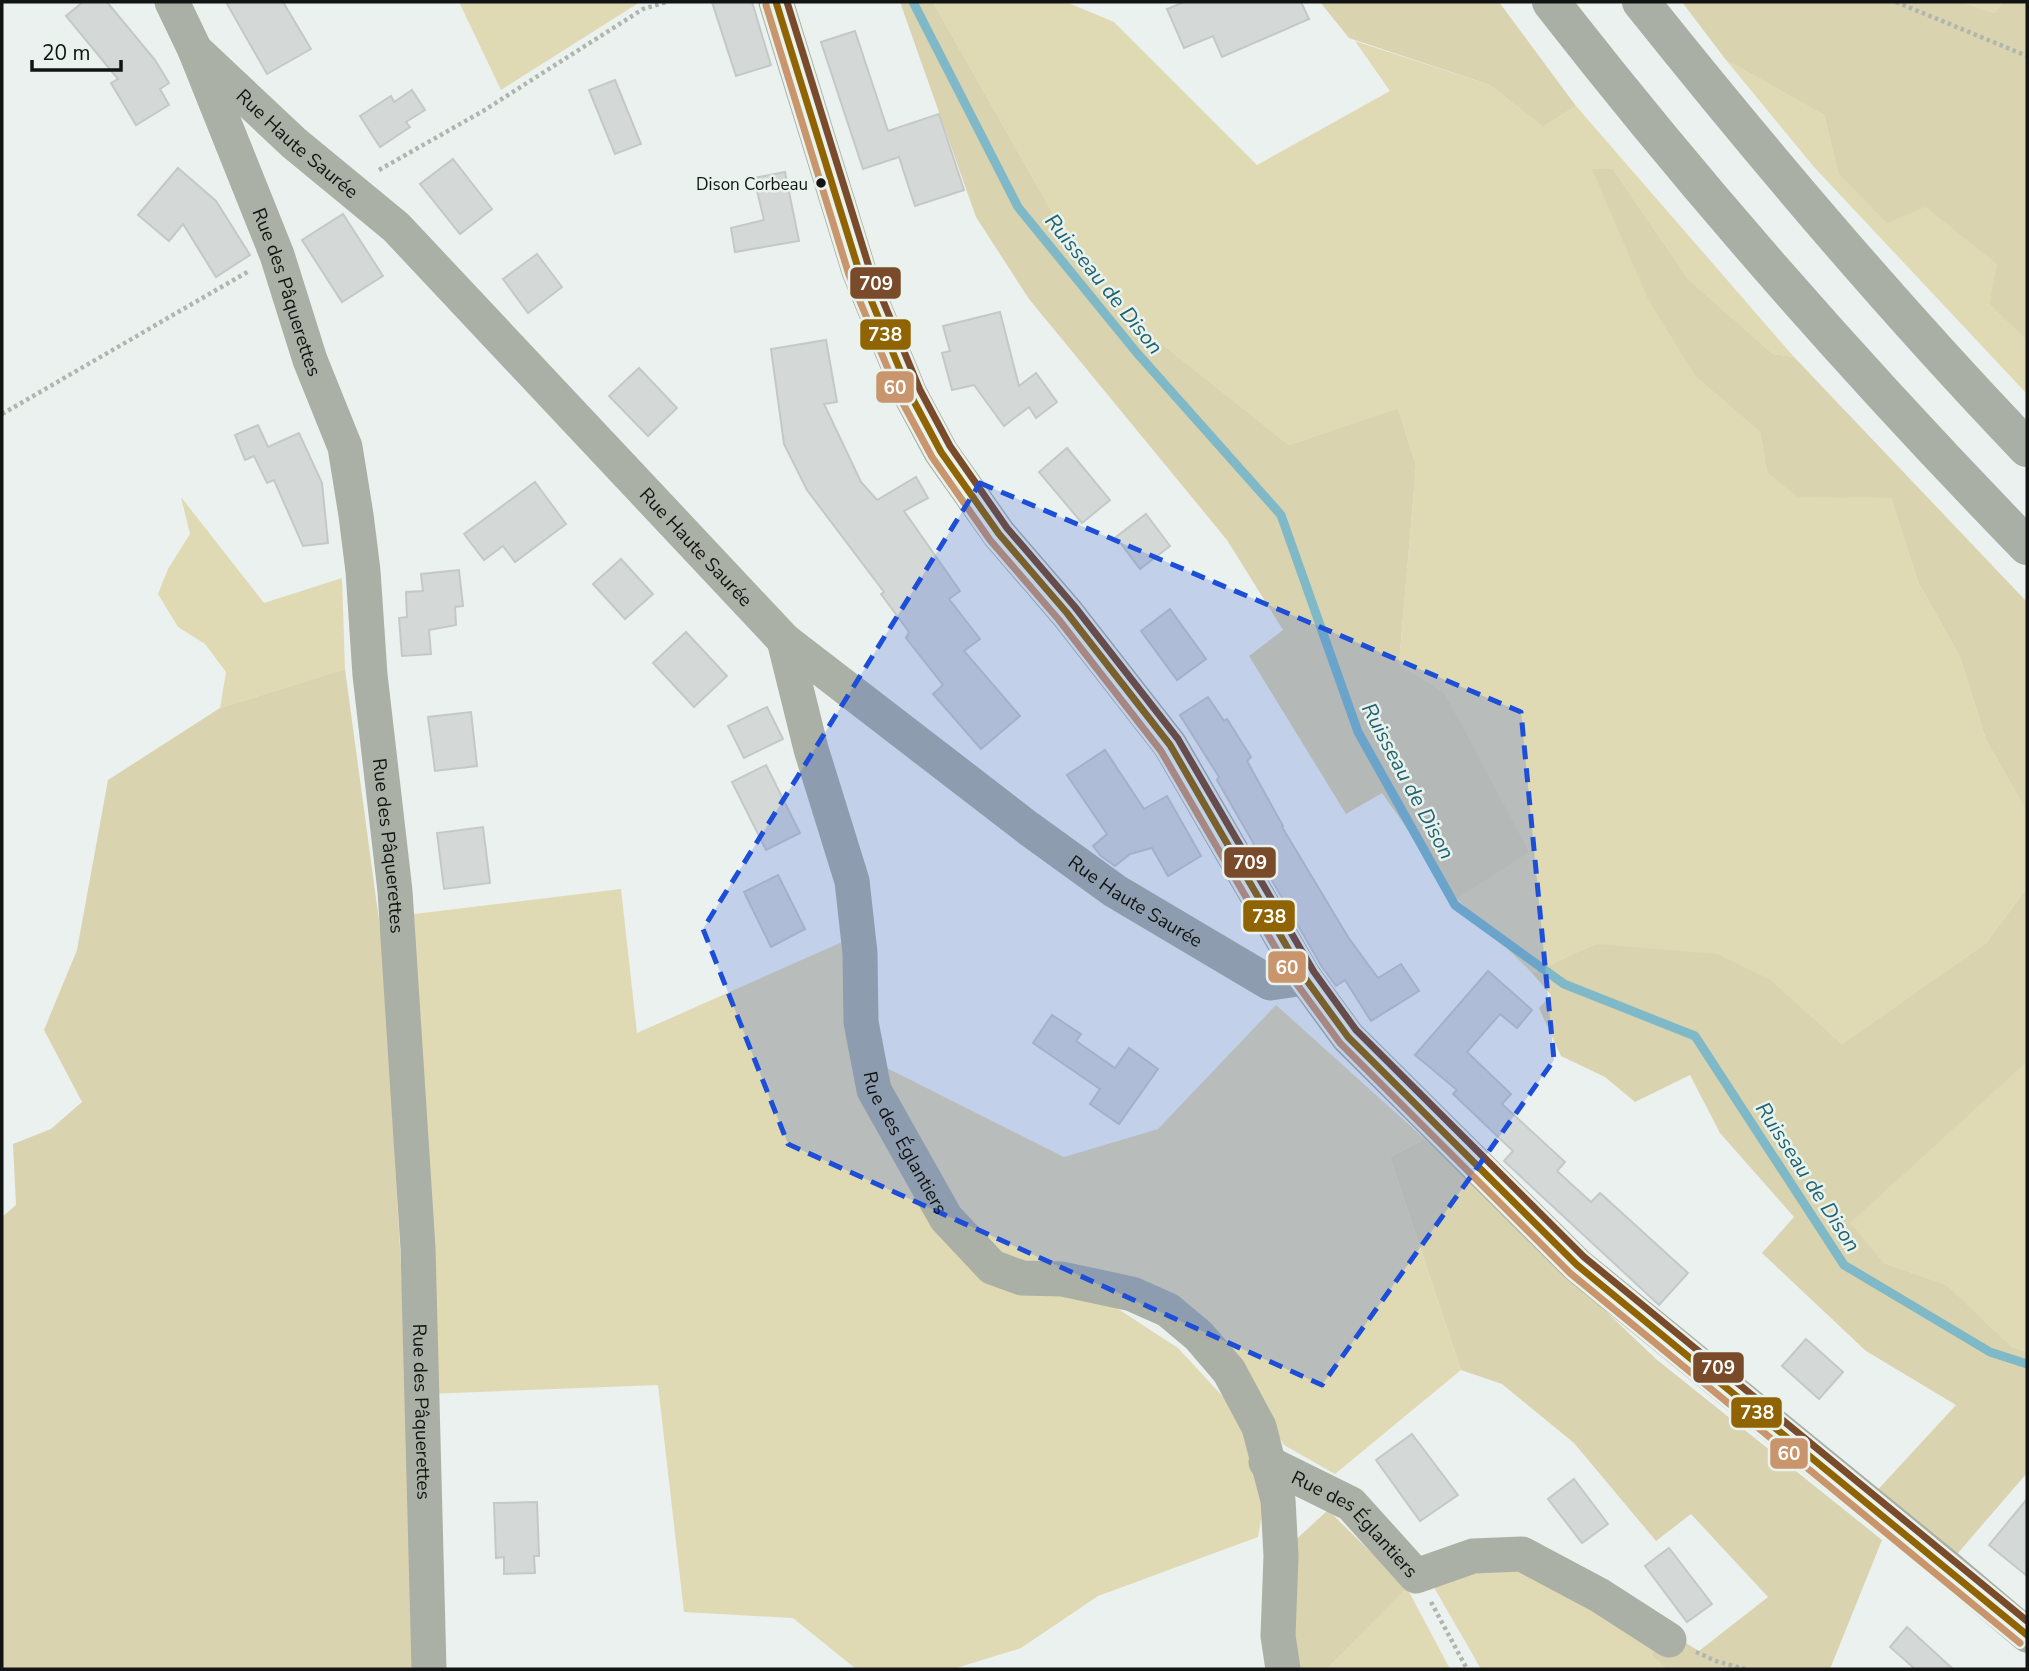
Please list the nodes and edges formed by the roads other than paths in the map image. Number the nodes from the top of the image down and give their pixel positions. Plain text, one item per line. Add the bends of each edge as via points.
1 (173, 2) edge
2 (776, 2) edge
3 (1551, 2) edge
4 (1641, 2) edge
5 (195, 50) junction
6 (2027, 448) edge
7 (2027, 546) edge
8 (784, 640) junction
9 (1305, 978) junction
10 (1266, 1462) junction
11 (2027, 1635) edge
12 (1669, 1640) road end
13 (429, 1669) edge
14 (1283, 1669) edge

1 - 5 street, Rue Haute Saurée
2 - 9 street via 859,271 934,441 999,534 1170,745
3 - 7 highway via 1746,240 1916,431
4 - 6 highway via 1798,194
5 - 8 street, Rue Haute Saurée via 294,144 396,227
5 - 13 street, Rue des Pâquerettes via 277,256 310,360 345,447 363,571 395,891 418,1248
8 - 9 street, Rue Haute Saurée via 1115,891 1270,983
8 - 10 street, Rue des Églantiers via 811,749 852,881 861,1022 874,1090 946,1218 992,1267 1022,1278 1062,1279 1132,1294 1168,1310 1199,1336 1229,1371 1259,1427
9 - 11 street via 1348,1037 1577,1265
10 - 12 street, Rue des Églantiers via 1351,1504 1416,1576 1473,1556 1522,1554
10 - 14 street, Rue des Églantiers via 1278,1500

